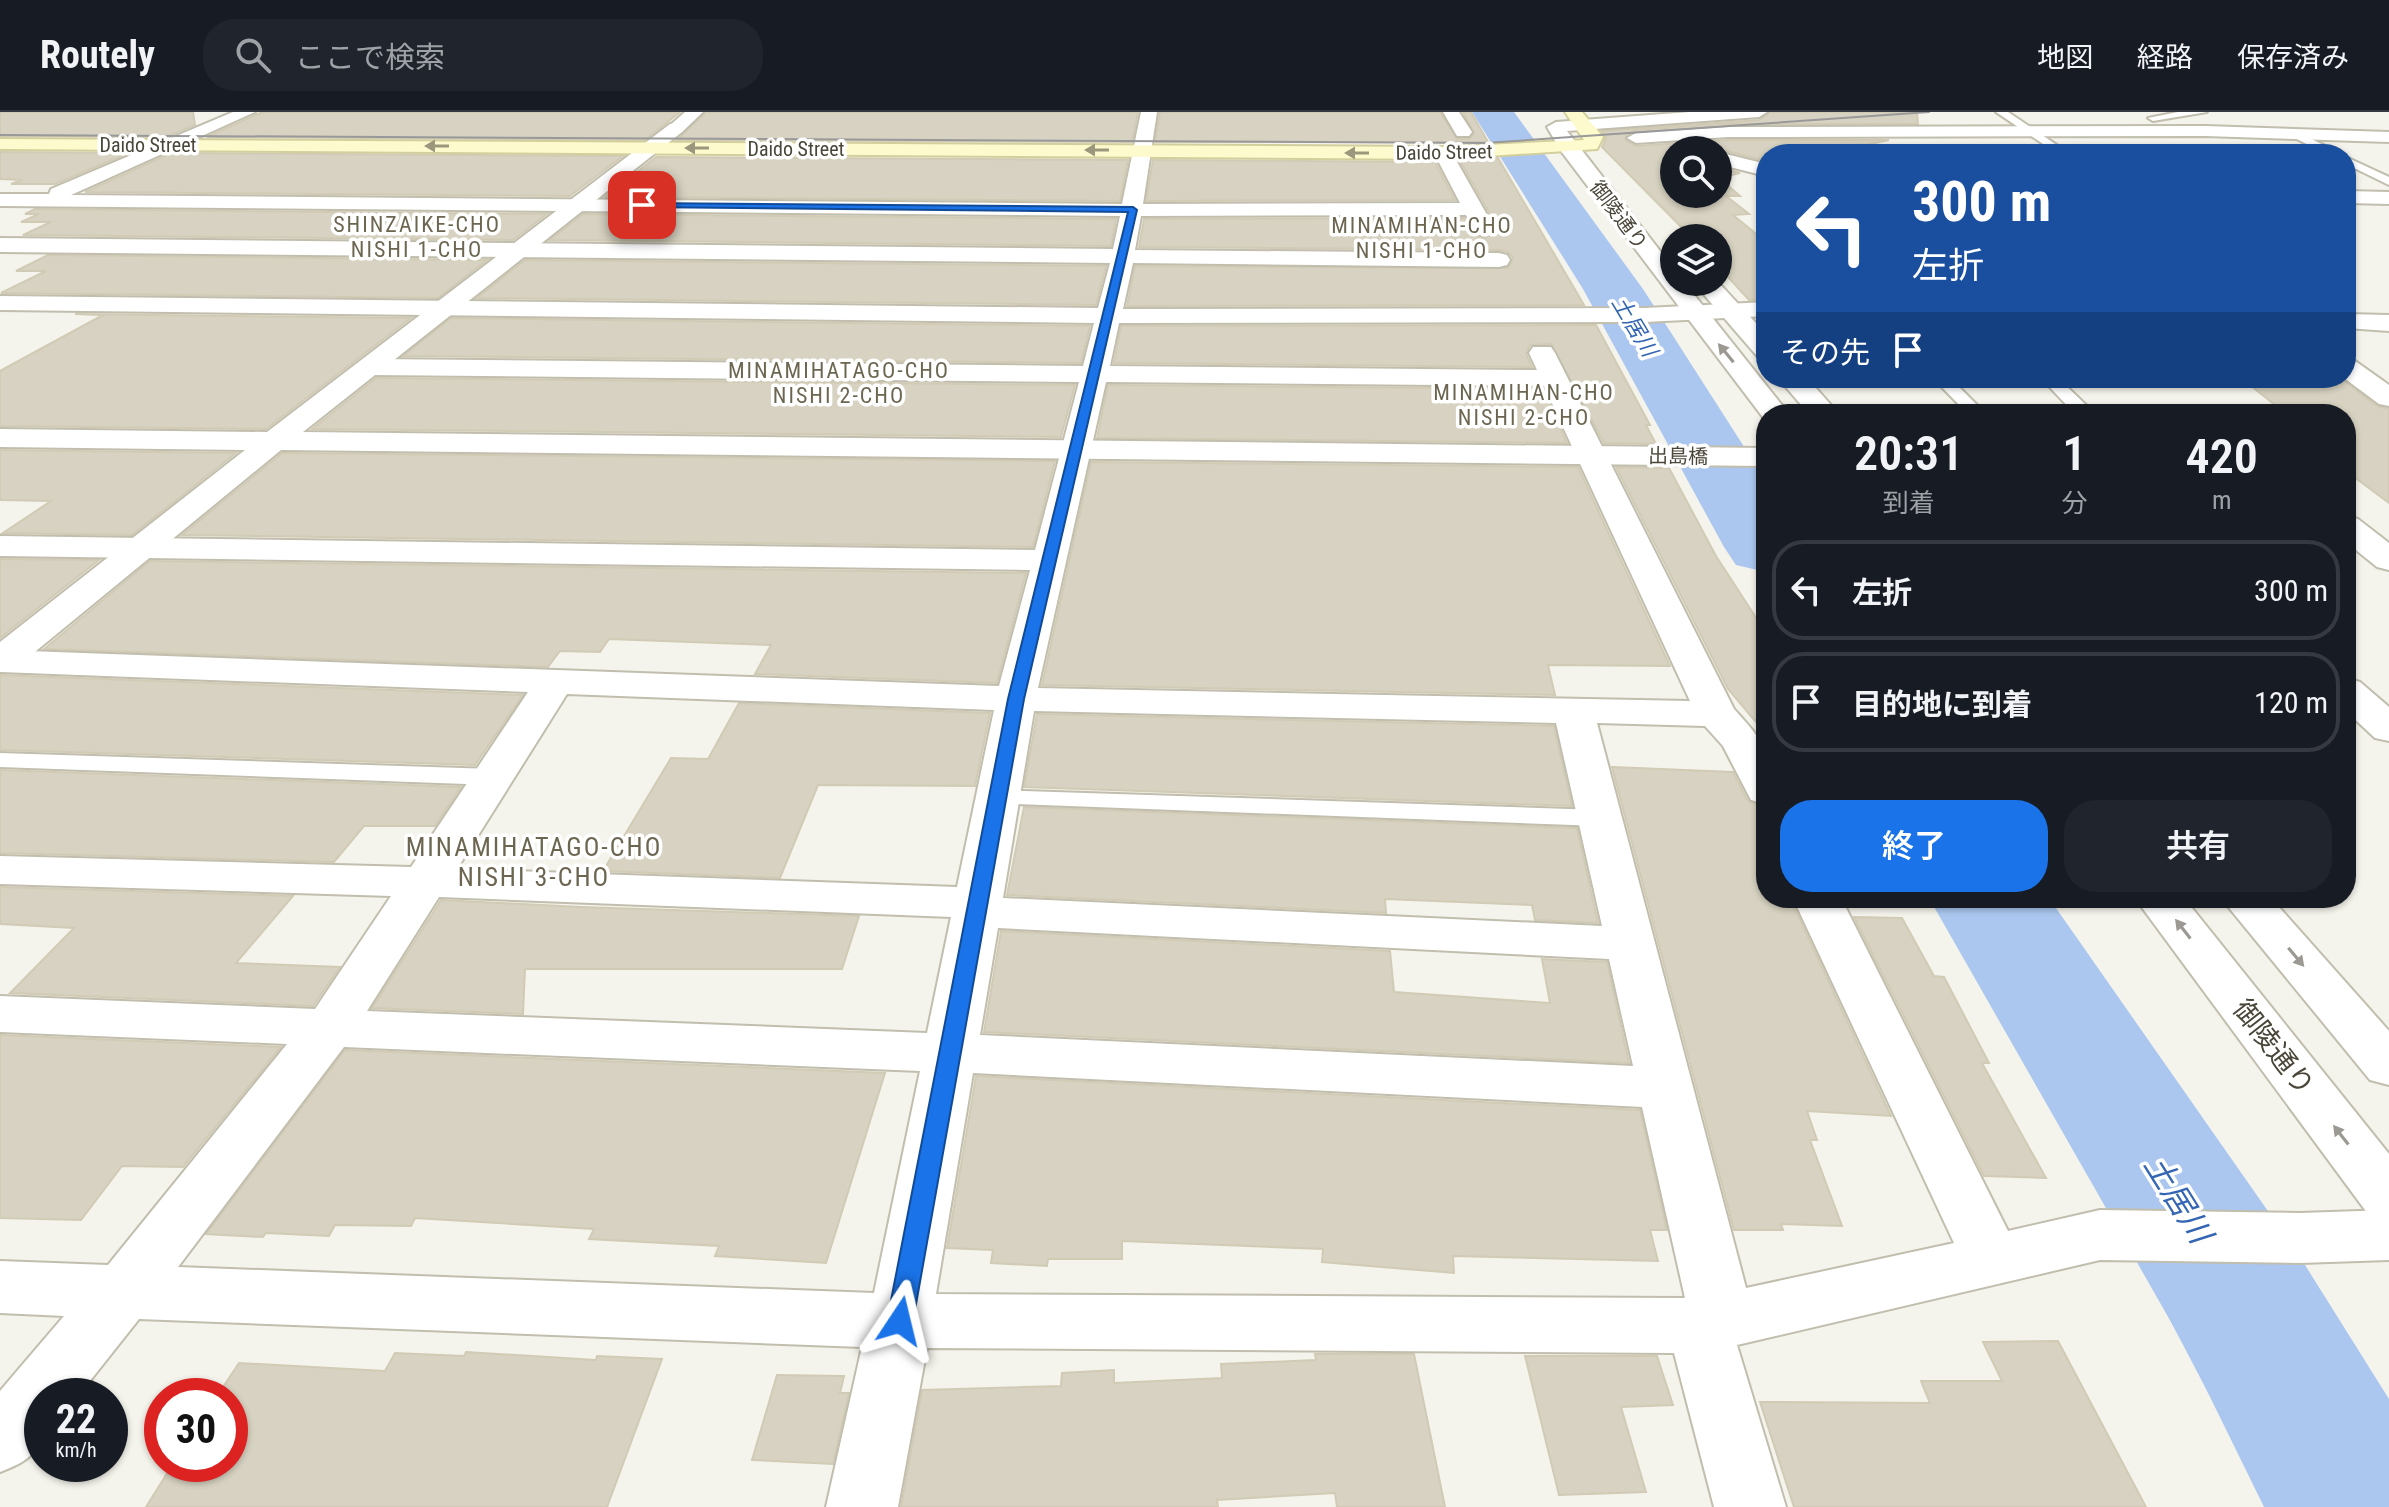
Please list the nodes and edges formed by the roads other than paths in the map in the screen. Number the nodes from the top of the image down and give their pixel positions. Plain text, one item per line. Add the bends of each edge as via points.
1 (247, 112) edge
2 (1451, 112) edge
3 (1759, 112) edge
4 (2001, 112) edge
5 (2138, 112) edge
6 (2202, 112) edge
7 (1578, 118) edge
8 (2153, 118) junction
9 (700, 120) edge
10 (215, 126) junction
11 (264, 126) dead end
12 (676, 128) joint
13 (1534, 128) dead end
14 (1556, 129) edge
15 (1147, 131) edge
16 (2034, 131) junction
17 (2185, 131) junction
18 (2295, 134) junction
19 (169, 135) junction
20 (1458, 137) junction
21 (647, 138) junction
22 (1636, 138) junction
23 (2387, 138) edge
24 (0, 144) edge
25 (1660, 144) edge
26 (2052, 144) edge
27 (2314, 144) edge
28 (1591, 145) junction
29 (1732, 162) edge
30 (2356, 165) edge
31 (1756, 168) edge
32 (2368, 171) junction
33 (2389, 172) edge
34 (2389, 182) edge
35 (2356, 197) edge
36 (2389, 198) edge
37 (0, 200) edge
38 (41, 200) junction
39 (580, 204) junction
40 (1637, 204) dead end
41 (1473, 209) junction
42 (1133, 210) junction
43 (0, 218) edge
44 (0, 245) edge
45 (522, 251) junction
46 (1123, 256) junction
47 (1499, 260) junction
48 (1717, 296) edge
49 (0, 303) edge
50 (447, 307) junction
51 (1756, 309) edge
52 (1729, 310) junction
53 (1693, 312) junction
54 (1523, 315) junction
55 (1109, 316) junction
56 (2356, 321) edge
57 (2389, 323) edge
58 (1756, 339) edge
59 (372, 367) junction
60 (2356, 374) edge
61 (1094, 375) junction
62 (1554, 378) junction
63 (1801, 388) edge
64 (1951, 388) edge
65 (2059, 388) edge
66 (2389, 398) edge
67 (1767, 404) edge
68 (1816, 404) edge
69 (1968, 404) edge
70 (2075, 404) edge
71 (0, 438) edge
72 (275, 440) junction
73 (1075, 449) junction
74 (1591, 455) junction
75 (1756, 457) edge
76 (2356, 519) edge
77 (0, 546) edge
78 (145, 547) junction
79 (1049, 560) junction
80 (2389, 560) edge
81 (0, 661) edge
82 (555, 682) junction
83 (1016, 699) junction
84 (2356, 699) edge
85 (1573, 710) junction
86 (1716, 714) junction
87 (2389, 729) edge
88 (0, 760) edge
89 (1756, 771) edge
90 (493, 777) junction
91 (997, 798) junction
92 (1600, 818) junction
93 (0, 870) edge
94 (425, 882) junction
95 (976, 908) junction
96 (1822, 908) edge
97 (2167, 908) edge
98 (2254, 908) edge
99 (1630, 944) junction
100 (0, 1014) edge
101 (330, 1027) junction
102 (949, 1053) junction
103 (2389, 1066) edge
104 (1666, 1088) junction
105 (2389, 1197) edge
106 (2389, 1235) edge
107 (1991, 1257) junction
108 (0, 1287) edge
109 (124, 1291) junction
110 (900, 1321) junction
111 (1710, 1323) junction
112 (0, 1441) edge
113 (862, 1507) edge
114 (1750, 1507) edge

1 - 10 street
2 - 20 street
3 - 7 street
4 - 16 lane
5 - 8 lane
6 - 8 lane
7 - 14 street
7 - 28 main road via 1594,137
8 - 17 lane
9 - 12 main road
10 - 11 main road, Daido Street
10 - 19 street
12 - 21 street
13 - 14 main road, Daido Street
14 - 20 main road, Daido Street via 1539,149 1491,152
14 - 28 main road, Daido Street
14 - 53 street, 御陵通り
20 -> 15 main road, Daido Street
15 -> 21 main road, Daido Street
15 - 42 street
16 - 17 street
16 - 22 street via 1728,132
16 - 26 lane
17 - 18 street
18 - 23 street
18 - 27 lane
21 -> 19 main road, Daido Street
19 - 24 main road, Daido Street
19 - 38 street
20 - 41 street
21 - 39 street
22 - 25 street
22 - 28 street
28 - 40 street, 御陵通り
29 - 31 street
30 - 32 lane
32 - 33 lane
32 - 34 lane
35 - 36 street
37 - 38 street
38 - 39 street
38 - 43 street
39 - 42 street
39 - 45 street
41 - 42 street
41 - 47 street
42 - 46 street
44 - 45 street
45 - 46 street
45 - 50 street
46 - 47 street
46 - 55 street
47 - 54 street
48 - 52 street
49 - 50 street
50 - 55 street
50 - 59 street
51 - 52 street
52 - 53 street
52 - 58 street
53 - 54 street
67 -> 53 street, 御陵通り
54 - 55 street
54 - 62 street
55 - 61 street
56 - 57 street
59 - 61 street
59 - 72 street
60 - 66 street
61 - 62 street
61 - 73 street
62 - 74 street
63 - 68 street
64 - 69 lane
65 - 70 lane
71 - 72 street, 出島橋
72 - 73 street, 出島橋
72 - 78 street
73 - 74 street, 出島橋
73 - 79 street
74 - 75 street, 出島橋
74 - 86 street
76 - 80 street
77 - 78 street
78 - 79 street
78 - 81 street
79 - 83 street
81 - 82 street
82 - 83 street
82 - 90 street
83 - 85 street
83 - 91 street
84 - 87 street
85 - 86 street
85 - 92 street
86 - 89 street via 1742,742
88 - 90 lane
90 - 94 street
91 - 92 lane
91 - 95 street
92 - 99 street
93 - 94 street
94 - 95 street
94 - 101 street
95 - 99 street
95 - 102 street
96 - 107 street
105 -> 97 street, 御陵通り
98 -> 103 street
99 - 104 street
100 - 101 street
101 - 102 street
101 - 109 street
102 - 104 street
102 - 110 street
104 - 111 street
106 - 107 street via 2100,1235
107 - 111 street
108 - 109 street
109 - 110 street
109 - 112 street
110 - 111 street
110 - 113 street
111 - 114 street

